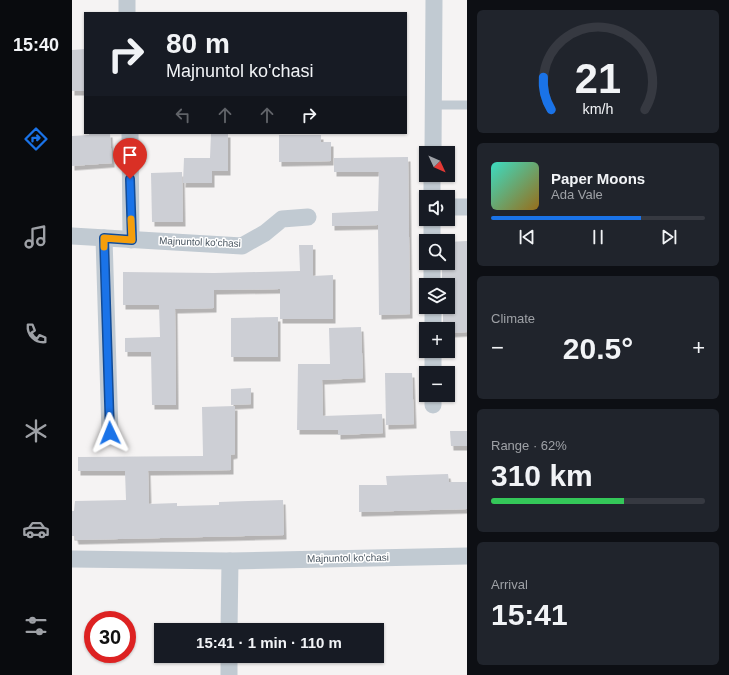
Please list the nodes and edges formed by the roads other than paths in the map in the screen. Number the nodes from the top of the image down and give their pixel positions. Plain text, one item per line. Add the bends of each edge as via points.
1 (127, 0) edge
2 (434, 0) edge
3 (127, 12) edge
4 (434, 105) junction
5 (467, 105) edge
6 (130, 134) edge
7 (433, 146) edge
8 (455, 207) edge
9 (467, 207) edge
10 (308, 217) dead end
11 (72, 236) edge
12 (104, 238) junction
13 (132, 240) junction
14 (110, 433) dead end
15 (467, 556) edge
16 (72, 560) edge
17 (230, 561) junction
18 (229, 623) edge
19 (229, 663) edge
20 (229, 675) edge

1 - 3 street
2 - 4 street
4 - 5 lane
4 - 7 street
6 - 13 street
8 - 9 street
10 - 13 street, Majnuntol ko'chasi via 282,220 242,246
11 - 12 street, Majnuntol ko'chasi
12 - 13 street, Majnuntol ko'chasi
12 - 14 street
15 - 17 street, Majnuntol ko'chasi
16 - 17 street, Majnuntol ko'chasi
17 - 18 street
19 - 20 street

